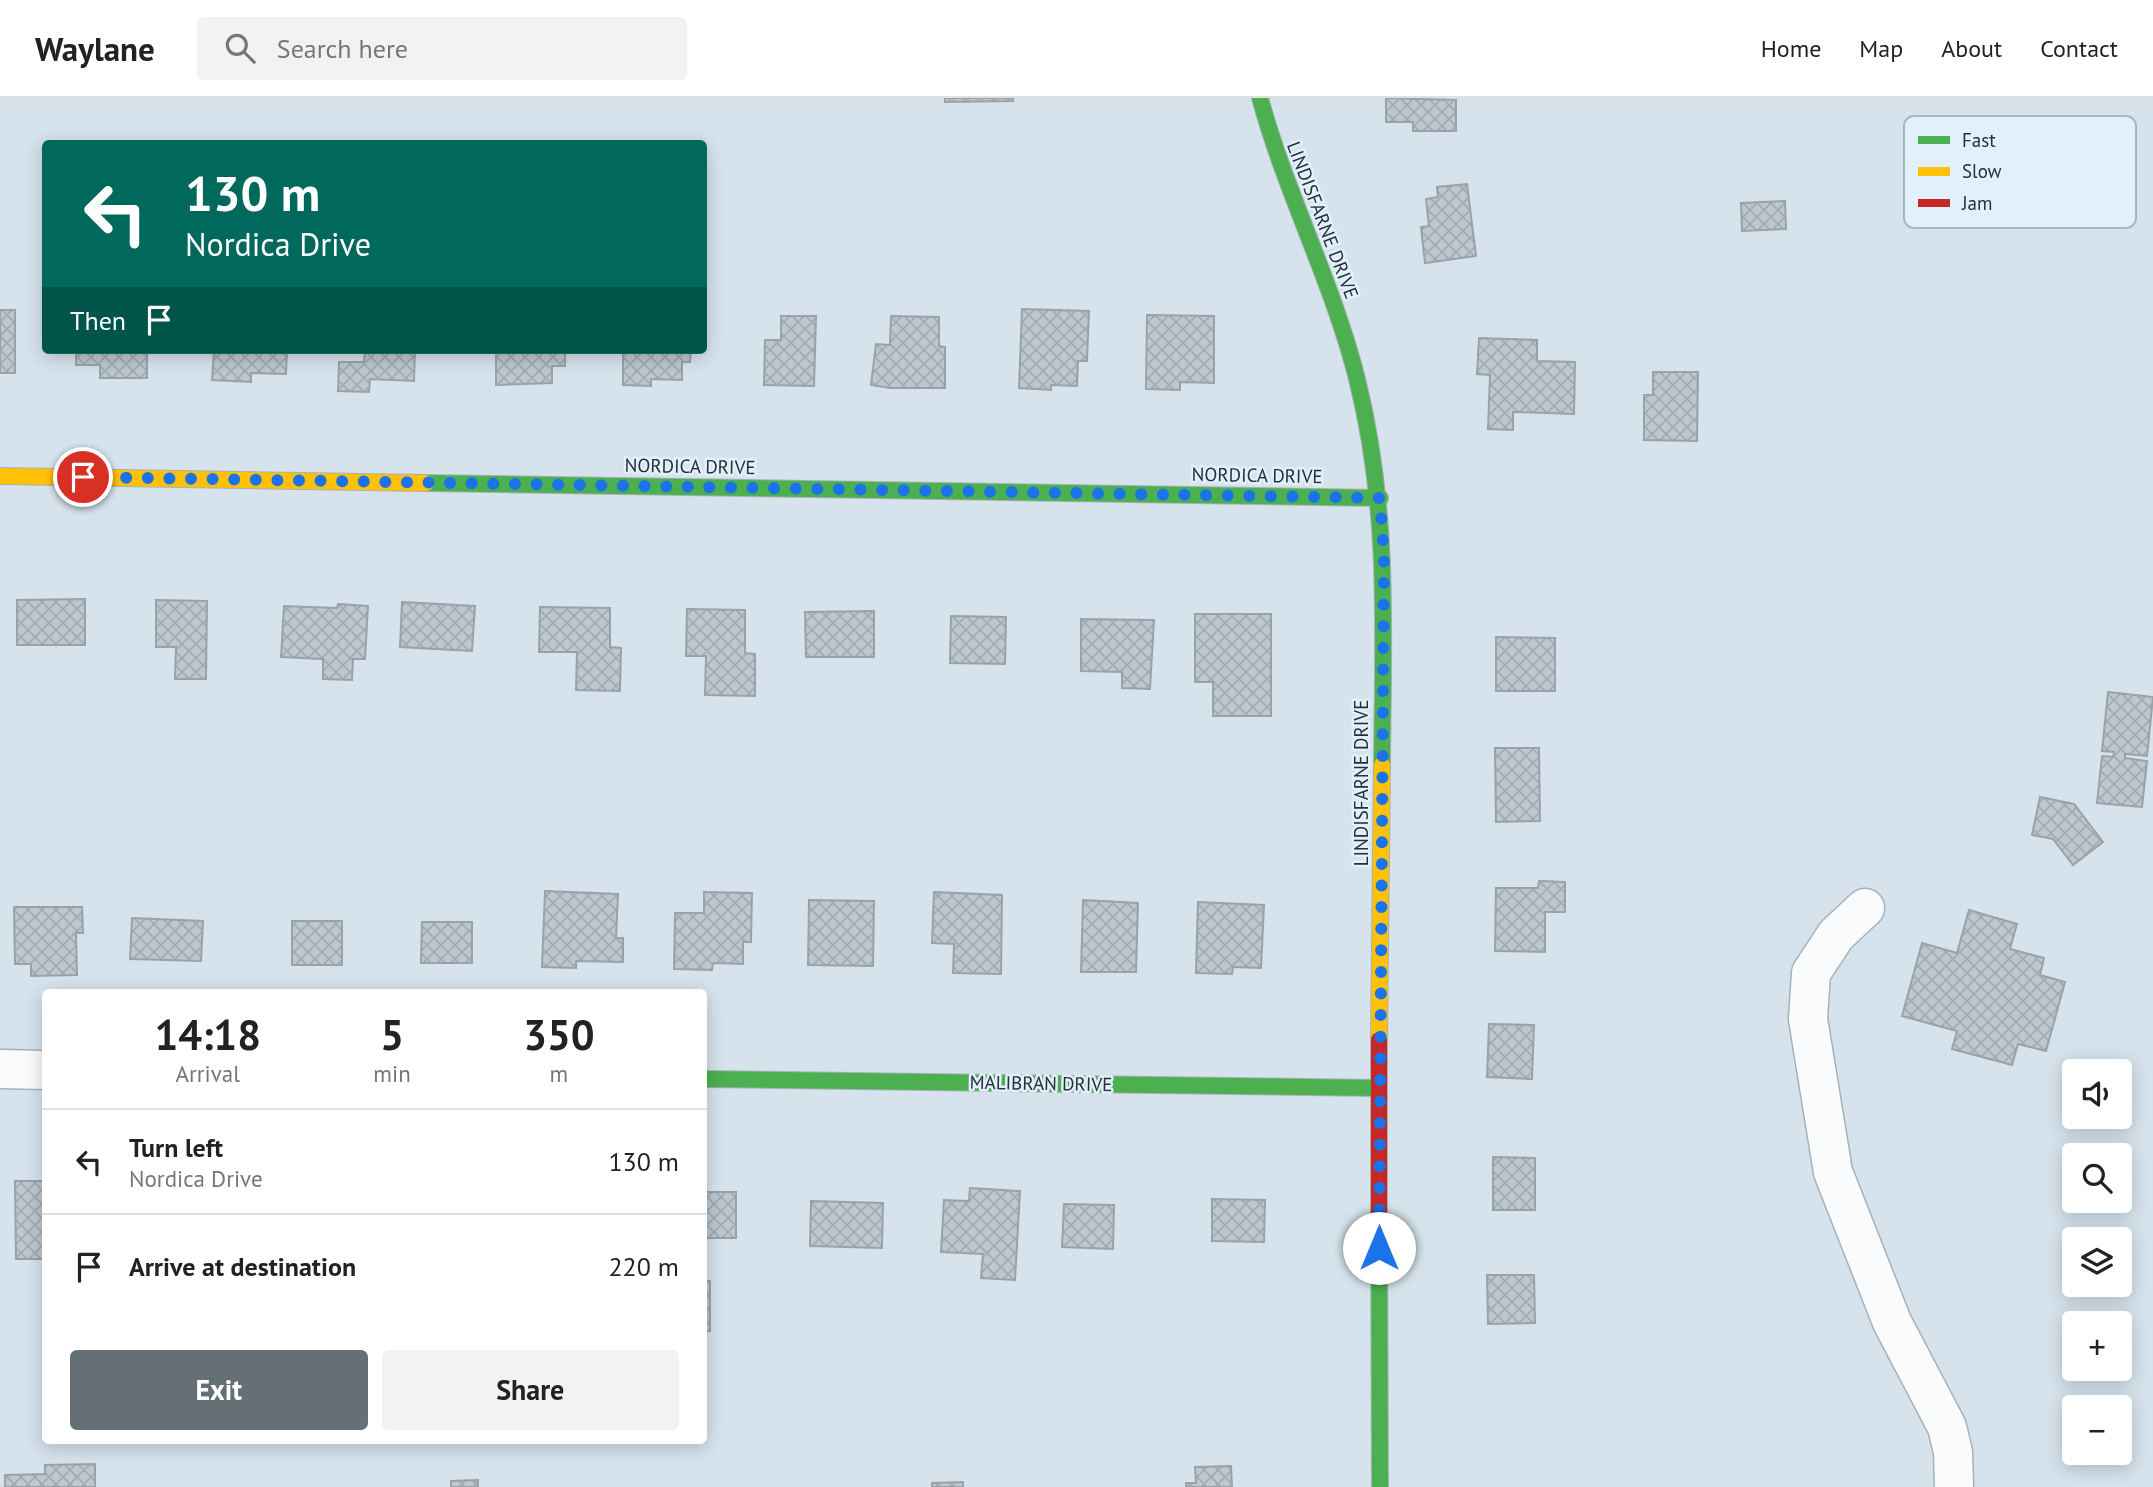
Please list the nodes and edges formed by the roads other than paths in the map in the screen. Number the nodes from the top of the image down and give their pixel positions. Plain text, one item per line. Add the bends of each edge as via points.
1 (1260, 98) edge
2 (0, 476) edge
3 (1380, 498) junction
4 (1865, 908) dead end
5 (0, 1069) edge
6 (42, 1070) edge
7 (707, 1079) edge
8 (1378, 1088) junction
9 (1380, 1487) edge
10 (1954, 1487) edge

1 - 3 street, LINDISFARNE DRIVE via 1295,211 1354,368
2 - 3 street, NORDICA DRIVE
3 - 8 street, LINDISFARNE DRIVE via 1384,558
4 - 10 street via 1836,935 1811,974 1808,1019 1833,1172 1892,1322 1947,1427
5 - 6 street
7 - 8 street, MALIBRAN DRIVE
8 - 9 street, LINDISFARNE DRIVE

